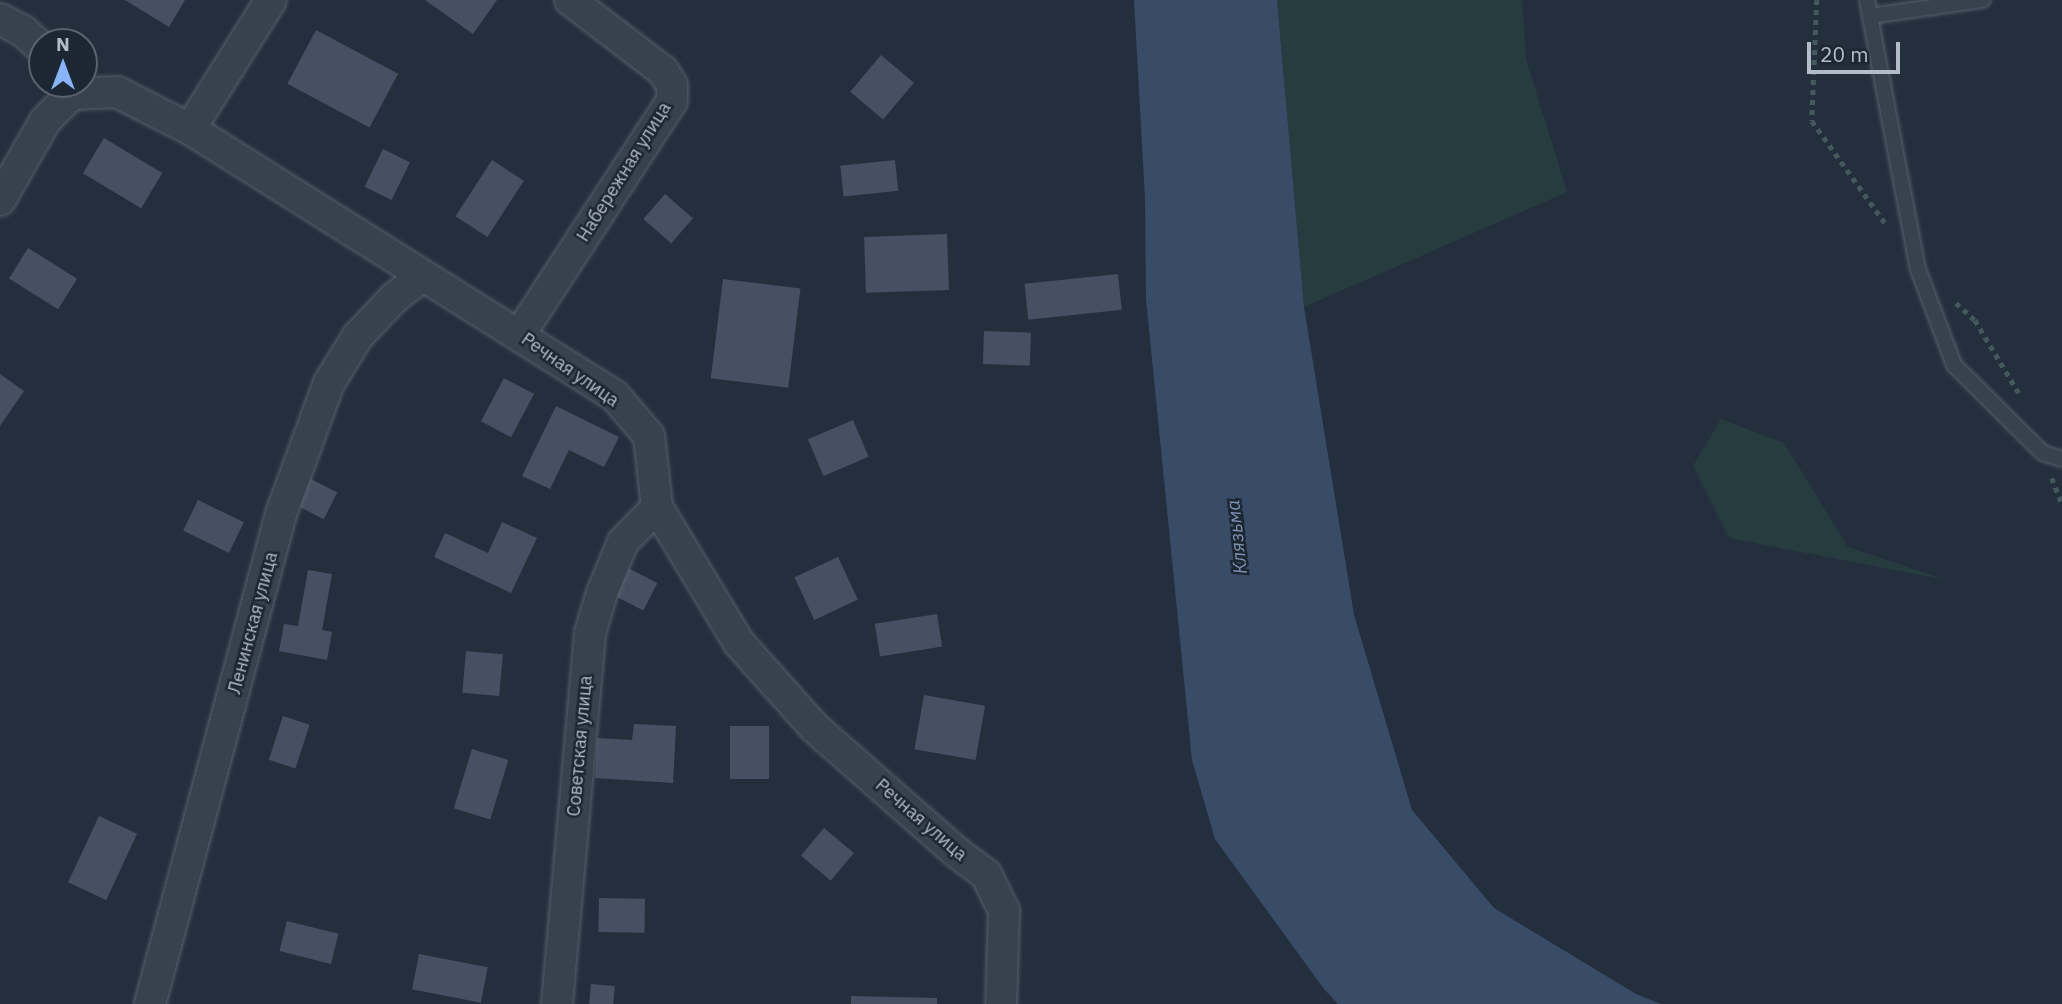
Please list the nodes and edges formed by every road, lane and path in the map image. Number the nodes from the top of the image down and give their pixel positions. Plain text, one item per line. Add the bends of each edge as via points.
1 (271, 0) edge
2 (570, 0) edge
3 (1867, 0) edge
4 (1983, 0) edge
5 (1870, 16) junction
6 (0, 19) edge
7 (28, 35) edge
8 (98, 91) edge
9 (63, 98) edge
10 (190, 128) junction
11 (0, 200) edge
12 (421, 276) junction
13 (520, 334) junction
14 (2062, 460) edge
15 (657, 507) junction
16 (150, 1004) edge
17 (557, 1004) edge
18 (1001, 1004) edge

1 - 10 street
2 - 13 street, Набережная улица via 663,71 672,85 672,102
3 - 5 lane
4 - 5 lane
5 - 14 lane via 1919,269 1954,365 2043,453
6 - 7 street
8 - 10 street, Речная улица via 117,92
9 - 11 street
10 - 12 street, Речная улица
12 - 13 street, Речная улица
12 - 16 street, Ленинская улица via 358,337 329,383 282,514
13 - 15 street, Речная улица via 615,396 649,436
15 - 17 street, Советская улица via 623,542 590,634
15 - 18 street, Речная улица via 739,643 815,728 986,874 1004,911

